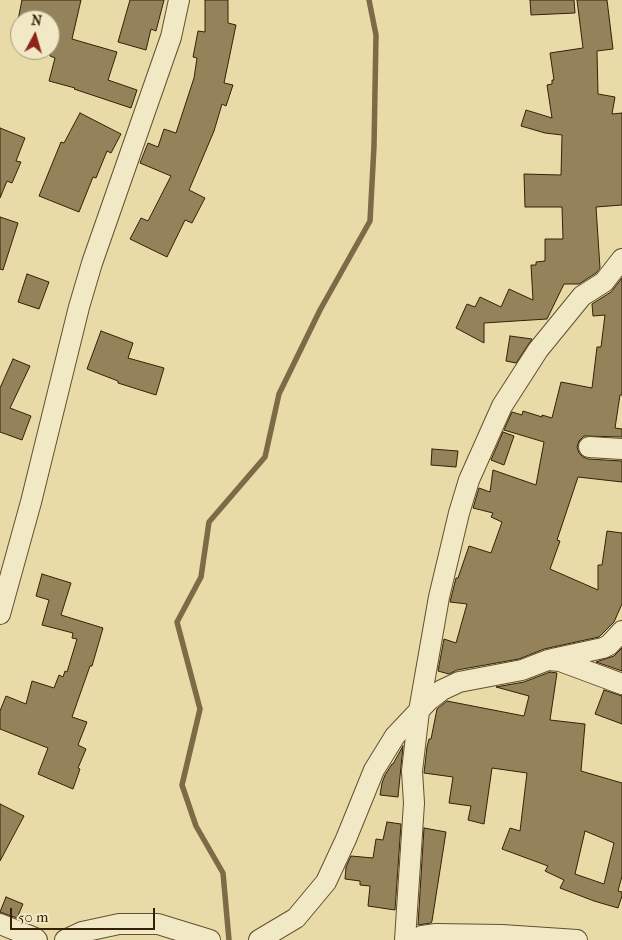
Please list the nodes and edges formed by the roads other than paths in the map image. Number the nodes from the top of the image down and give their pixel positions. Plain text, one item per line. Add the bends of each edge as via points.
1 (179, 0) edge
2 (622, 259) edge
3 (589, 447) dead end
4 (622, 449) edge
5 (0, 614) edge
6 (622, 630) edge
7 (548, 660) junction
8 (622, 684) edge
9 (419, 711) junction
10 (0, 924) edge
11 (37, 940) edge
12 (65, 940) edge
13 (210, 940) edge
14 (259, 940) edge
15 (405, 940) edge
16 (414, 940) edge
17 (577, 940) edge

1 - 5 street via 171,38 90,272
2 - 9 street via 604,282 582,296 538,350 502,406 469,480 459,513 439,597
3 - 4 street
6 - 7 street via 603,648
7 - 8 street via 560,661
7 - 9 street via 522,670 459,682 442,690
9 - 14 street via 395,736 374,770 326,882 296,918
9 - 15 street via 412,771 414,803
10 - 11 street
12 - 13 street via 82,932 119,924 158,924
16 - 17 street via 436,934

